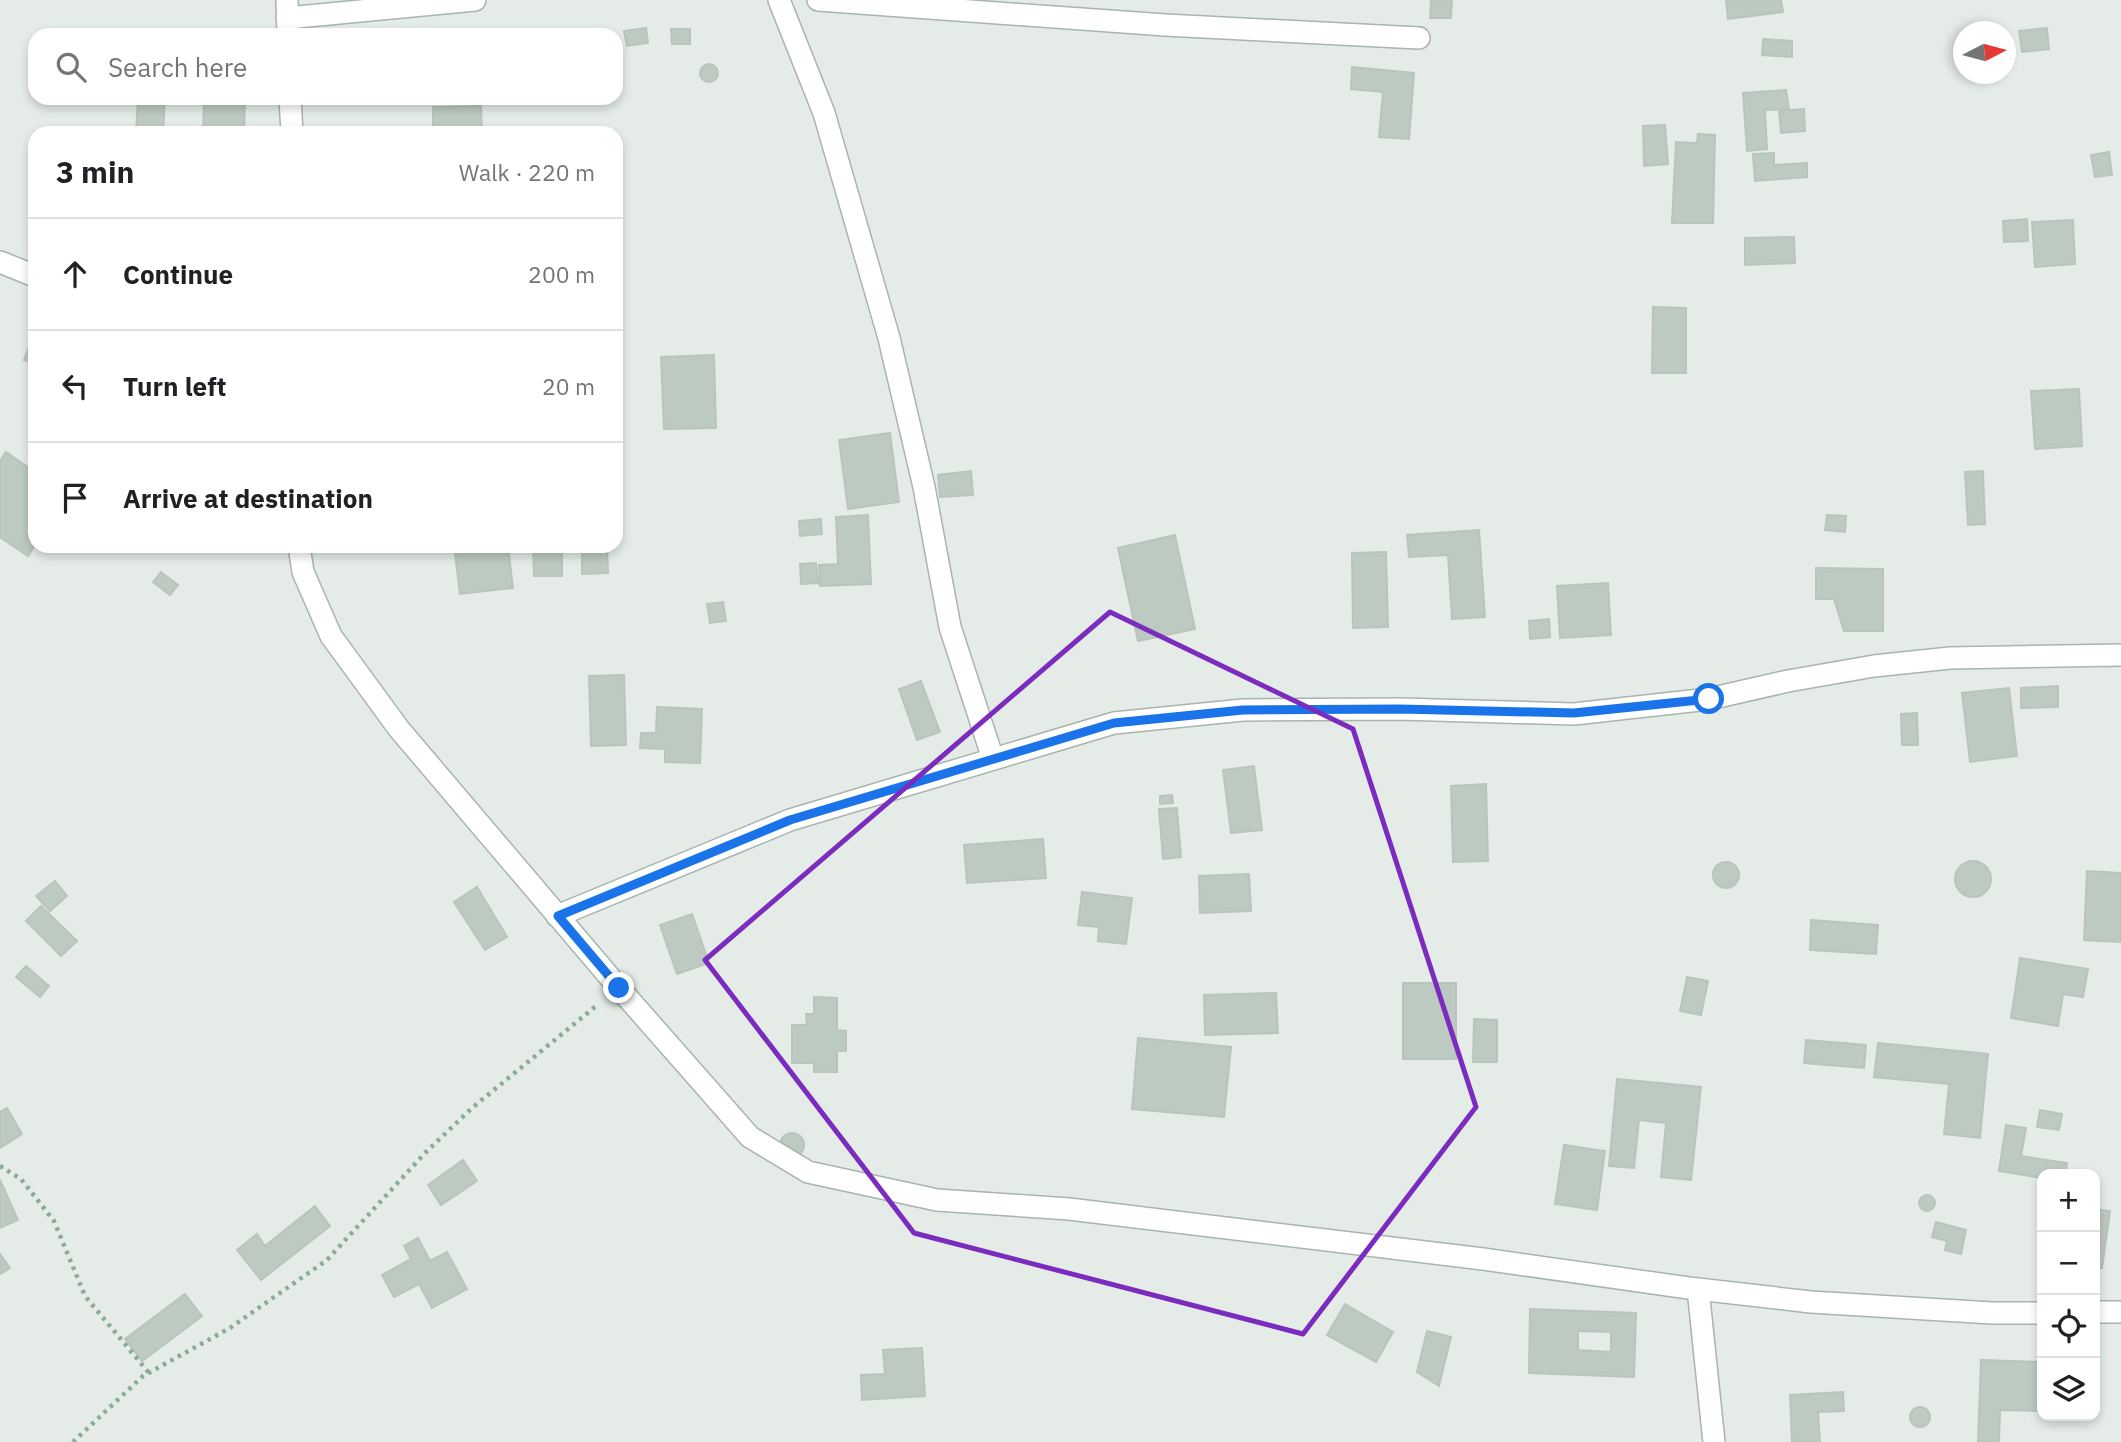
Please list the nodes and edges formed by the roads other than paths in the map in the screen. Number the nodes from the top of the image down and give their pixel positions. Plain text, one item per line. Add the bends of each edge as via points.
1 (475, 0) edge
2 (779, 0) edge
3 (818, 0) edge
4 (287, 18) edge
5 (1419, 38) dead end
6 (290, 105) edge
7 (292, 126) edge
8 (0, 262) edge
9 (28, 273) edge
10 (300, 553) edge
11 (2121, 655) edge
12 (993, 759) junction
13 (558, 916) junction
14 (1698, 1289) junction
15 (2100, 1312) edge
16 (2121, 1312) edge
17 (2037, 1313) edge
18 (1714, 1442) edge

1 - 4 street
2 - 12 street via 824,113 889,338 950,627
3 - 5 street
6 - 7 street
8 - 9 street
10 - 13 street via 303,572 331,636 399,729
11 - 12 street via 1950,658 1874,666 1709,699 1574,713 1243,710 1114,723
12 - 13 street via 790,820
13 - 14 street via 750,1137 808,1172 937,1200 1069,1209
14 - 17 street via 1811,1302
14 - 18 street
15 - 16 street

